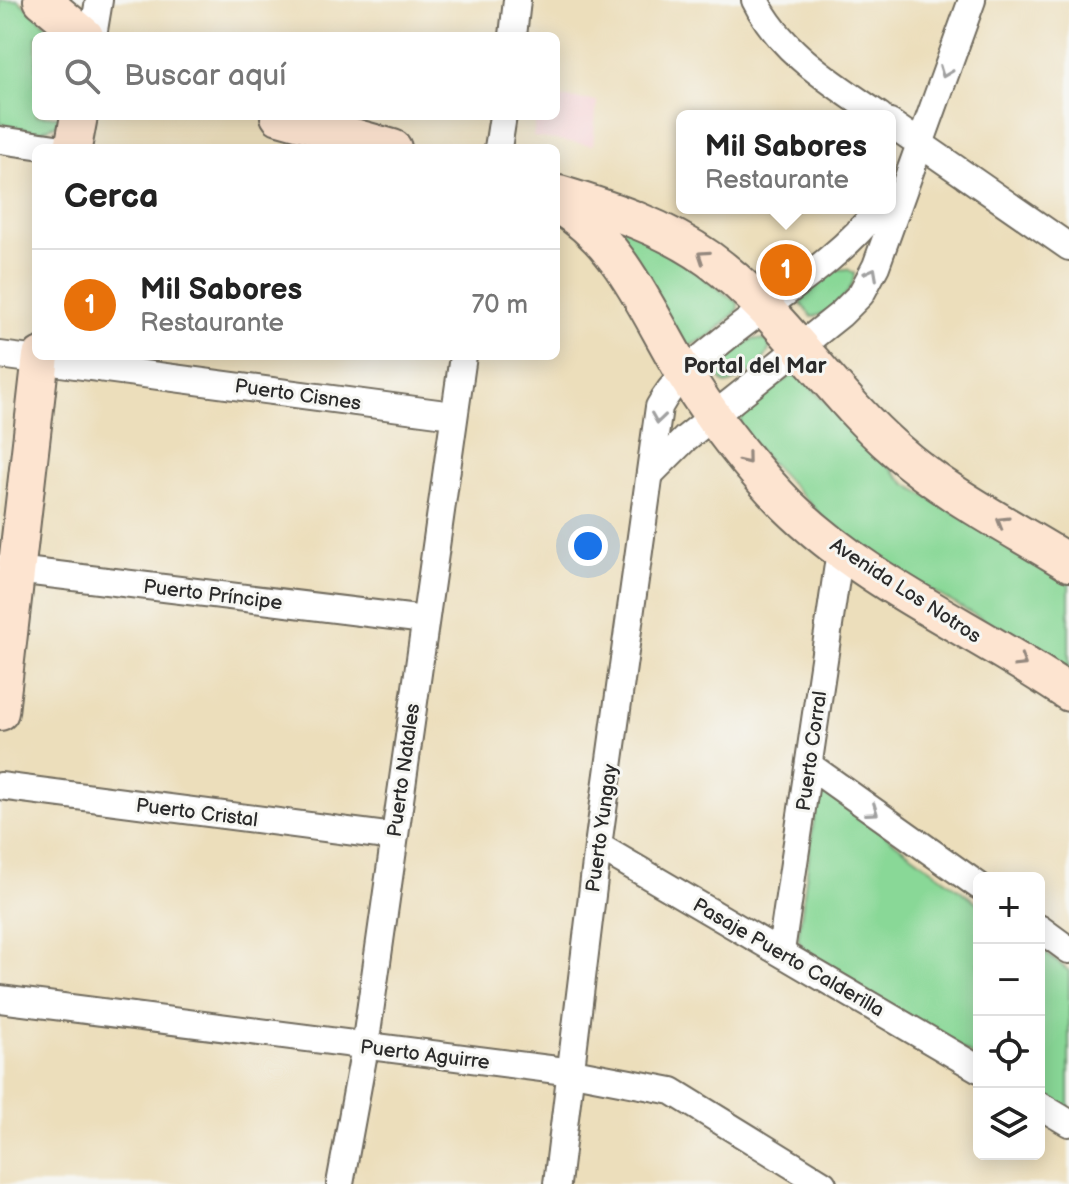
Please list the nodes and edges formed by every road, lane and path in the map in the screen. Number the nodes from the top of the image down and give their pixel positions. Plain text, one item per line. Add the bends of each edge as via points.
1 (42, 0) edge
2 (99, 0) edge
3 (517, 0) edge
4 (755, 0) edge
5 (972, 0) edge
6 (80, 32) edge
7 (94, 32) edge
8 (513, 32) edge
9 (872, 110) edge
10 (78, 120) edge
11 (293, 120) edge
12 (502, 120) edge
13 (896, 127) edge
14 (0, 140) edge
15 (918, 143) junction
16 (74, 144) edge
17 (379, 144) edge
18 (499, 144) edge
19 (32, 145) edge
20 (896, 182) edge
21 (560, 194) edge
22 (560, 207) edge
23 (896, 211) edge
24 (874, 214) edge
25 (895, 214) edge
26 (1069, 246) edge
27 (762, 308) junction
28 (798, 348) junction
29 (0, 355) edge
30 (32, 357) edge
31 (40, 360) edge
32 (54, 360) edge
33 (462, 360) edge
34 (684, 373) junction
35 (453, 415) junction
36 (713, 416) junction
37 (652, 472) junction
38 (840, 551) junction
39 (1069, 563) edge
40 (8, 569) edge
41 (425, 620) junction
42 (1069, 693) edge
43 (0, 712) edge
44 (810, 766) junction
45 (0, 786) edge
46 (394, 837) junction
47 (598, 846) junction
48 (973, 882) edge
49 (1045, 932) edge
50 (1069, 950) edge
51 (781, 951) junction
52 (0, 999) edge
53 (365, 1047) junction
54 (973, 1065) edge
55 (573, 1072) junction
56 (1045, 1109) edge
57 (1069, 1123) edge
58 (340, 1184) edge
59 (557, 1184) edge
60 (823, 1184) edge

1 - 6 main road
2 - 7 street
3 - 8 street
4 - 9 street via 780,39 803,61
5 -> 15 street
10 - 16 main road
11 - 17 main road
12 - 18 street
13 - 15 street
14 - 19 street
15 - 20 street
23 -> 15 street
15 - 26 street
27 -> 21 main road via 707,258 668,235
22 - 34 main road, Avenida Los Notros via 587,226 629,277
24 - 27 street, Puerto Yungay via 842,249
28 -> 25 street via 861,294
27 - 28 main road
27 - 34 street, Puerto Yungay
28 - 36 street
39 -> 28 main road via 897,452
29 - 30 street, Puerto Cisnes
31 - 40 main road
32 - 35 street, Puerto Cisnes
33 - 35 street, Puerto Natales
34 - 36 main road, Avenida Los Notros
34 -> 37 street, Puerto Yungay via 659,407
35 - 41 street, Puerto Natales
36 - 37 street
36 -> 38 main road, Avenida Los Notros via 787,504
37 - 47 street, Puerto Yungay
38 -> 42 main road, Avenida Los Notros
38 - 44 street, Puerto Corral
40 - 41 street, Puerto Príncipe
40 - 43 main road
41 - 46 street, Puerto Natales
44 -> 48 street
44 - 51 street, Puerto Corral
45 - 46 street, Puerto Cristal
46 - 53 street, Puerto Natales
47 - 51 street, Pasaje Puerto Calderilla
47 - 55 street, Puerto Yungay
49 - 50 street
51 - 54 street, Pasaje Puerto Calderilla
52 - 53 street, Puerto Aguirre
53 - 55 street, Puerto Aguirre
53 - 58 street, Puerto Natales
55 - 59 street, Puerto Yungay
55 - 60 street, Puerto Aguirre via 672,1091
56 - 57 street

